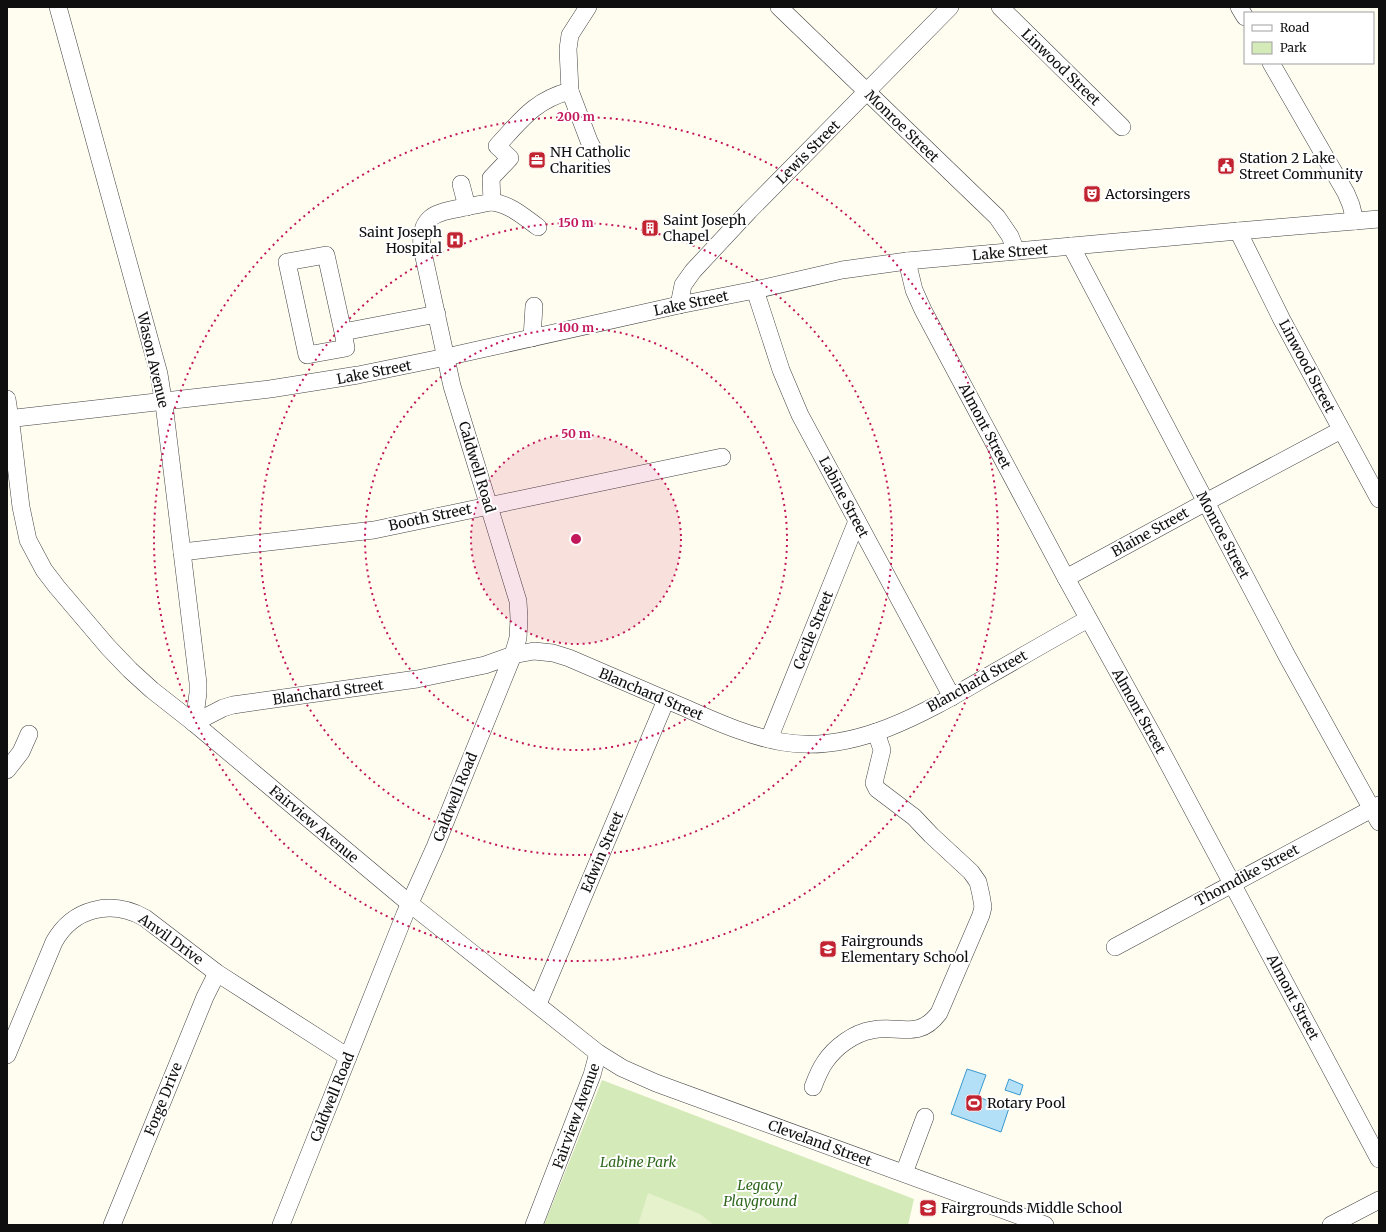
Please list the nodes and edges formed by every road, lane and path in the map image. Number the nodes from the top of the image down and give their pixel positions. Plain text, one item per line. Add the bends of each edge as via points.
1 (58, 7) edge
2 (588, 7) edge
3 (779, 7) edge
4 (950, 7) edge
5 (1000, 7) edge
6 (1272, 64) edge
7 (570, 91) junction
8 (867, 92) junction
9 (1122, 127) dead end
10 (601, 165) dead end
11 (461, 184) dead end
12 (492, 202) junction
13 (467, 207) junction
14 (1379, 219) edge
15 (1355, 221) junction
16 (538, 227) dead end
17 (1238, 230) junction
18 (1071, 246) junction
19 (1016, 251) junction
20 (906, 261) junction
21 (755, 290) junction
22 (679, 305) junction
23 (534, 306) dead end
24 (437, 314) junction
25 (343, 332) junction
26 (532, 338) junction
27 (446, 357) junction
28 (7, 399) edge
29 (164, 401) junction
30 (9, 419) edge
31 (1341, 430) junction
32 (722, 457) dead end
33 (1379, 499) edge
34 (1206, 502) junction
35 (489, 504) junction
36 (857, 521) junction
37 (182, 552) junction
38 (1066, 578) junction
39 (1088, 619) junction
40 (513, 655) junction
41 (952, 697) junction
42 (666, 700) junction
43 (194, 723) junction
44 (876, 732) junction
45 (29, 734) dead end
46 (768, 740) junction
47 (7, 770) edge
48 (1377, 812) edge
49 (1231, 884) junction
50 (409, 903) junction
51 (1115, 947) dead end
52 (217, 973) junction
53 (538, 1004) junction
54 (598, 1053) junction
55 (7, 1055) edge
56 (348, 1057) junction
57 (812, 1087) dead end
58 (925, 1117) dead end
59 (1379, 1159) edge
60 (904, 1173) junction
61 (1379, 1200) edge
62 (112, 1225) edge
63 (281, 1225) edge
64 (534, 1225) edge
65 (1045, 1225) edge
66 (1331, 1225) edge

1 - 29 street, Wason Avenue via 159,374
2 - 7 street via 570,35
3 - 8 street, Monroe Street
4 - 8 street, Lewis Street
5 - 9 street, Linwood Street
6 - 15 street via 1346,194
7 - 10 street
7 - 12 street via 543,101 526,114 497,146 510,158 492,178
8 - 19 street, Monroe Street via 997,217 1010,236
8 - 22 street, Lewis Street via 693,271 683,285
11 - 13 street
12 - 13 street, Caldwell Road
12 - 16 street via 510,208
13 - 24 street, Caldwell Road via 436,213 428,219 423,228 422,248
14 - 15 street, Lake Street
15 - 17 street, Lake Street
17 - 18 street, Lake Street
17 - 31 street, Linwood Street via 1282,320
18 - 19 street, Lake Street
18 - 34 street, Monroe Street
19 - 20 street, Lake Street
20 - 21 street, Lake Street via 842,270
20 - 38 street, Almont Street via 923,310
21 - 22 street, Lake Street
21 - 36 street, Labine Street via 781,370 800,415
22 - 26 street, Lake Street
23 - 26 street
24 - 25 street
24 - 27 street, Caldwell Road
25 - 25 street via 326,255 287,262 307,355 346,348
26 - 27 street, Lake Street
27 - 29 street, Lake Street via 315,383
27 - 35 street, Caldwell Road via 452,386
28 - 30 street, Fairview Avenue
29 - 30 street, Lake Street
29 - 37 street, Wason Avenue
30 - 43 street, Fairview Avenue via 24,524 28,540 44,570 130,670
31 - 33 street, Linwood Street
31 - 34 street, Blaine Street
32 - 35 street, Booth Street
34 - 38 street, Blaine Street
34 - 48 street, Monroe Street via 1287,656
35 - 37 street, Booth Street via 374,530
35 - 40 street, Caldwell Road via 518,601 520,618
36 - 41 street, Labine Street
36 - 46 street, Cecile Street
37 - 43 street, Wason Avenue via 198,683
38 - 39 street, Almont Street
39 - 41 street, Blanchard Street
39 - 49 street, Almont Street
40 - 42 street, Blanchard Street via 534,651 569,658
40 - 43 street, Blanchard Street via 485,665 417,679 233,705
40 - 50 street, Caldwell Road via 435,847
41 - 44 street, Blanchard Street
42 - 46 street, Blanchard Street
42 - 53 street, Edwin Street
43 - 50 street, Fairview Avenue
44 - 46 street, Blanchard Street via 822,743 796,744
44 - 57 street via 882,750 874,783 971,872 978,882 983,907 933,1022 918,1029 873,1030 850,1039 833,1051
45 - 47 street via 21,752
48 - 49 street, Thorndike Street
49 - 51 street, Thorndike Street
49 - 59 street, Almont Street
50 - 53 street, Fairview Avenue
50 - 56 street, Caldwell Road
52 - 55 street, Anvil Drive via 138,914 112,908 88,912 70,921 57,936
52 - 56 street, Anvil Drive
52 - 62 street, Forge Drive
53 - 54 street, Fairview Avenue
54 - 60 street, Cleveland Street via 644,1078
54 - 64 street, Fairview Avenue
56 - 63 street, Caldwell Road
58 - 60 street
60 - 65 street, Cleveland Street
61 - 66 street

